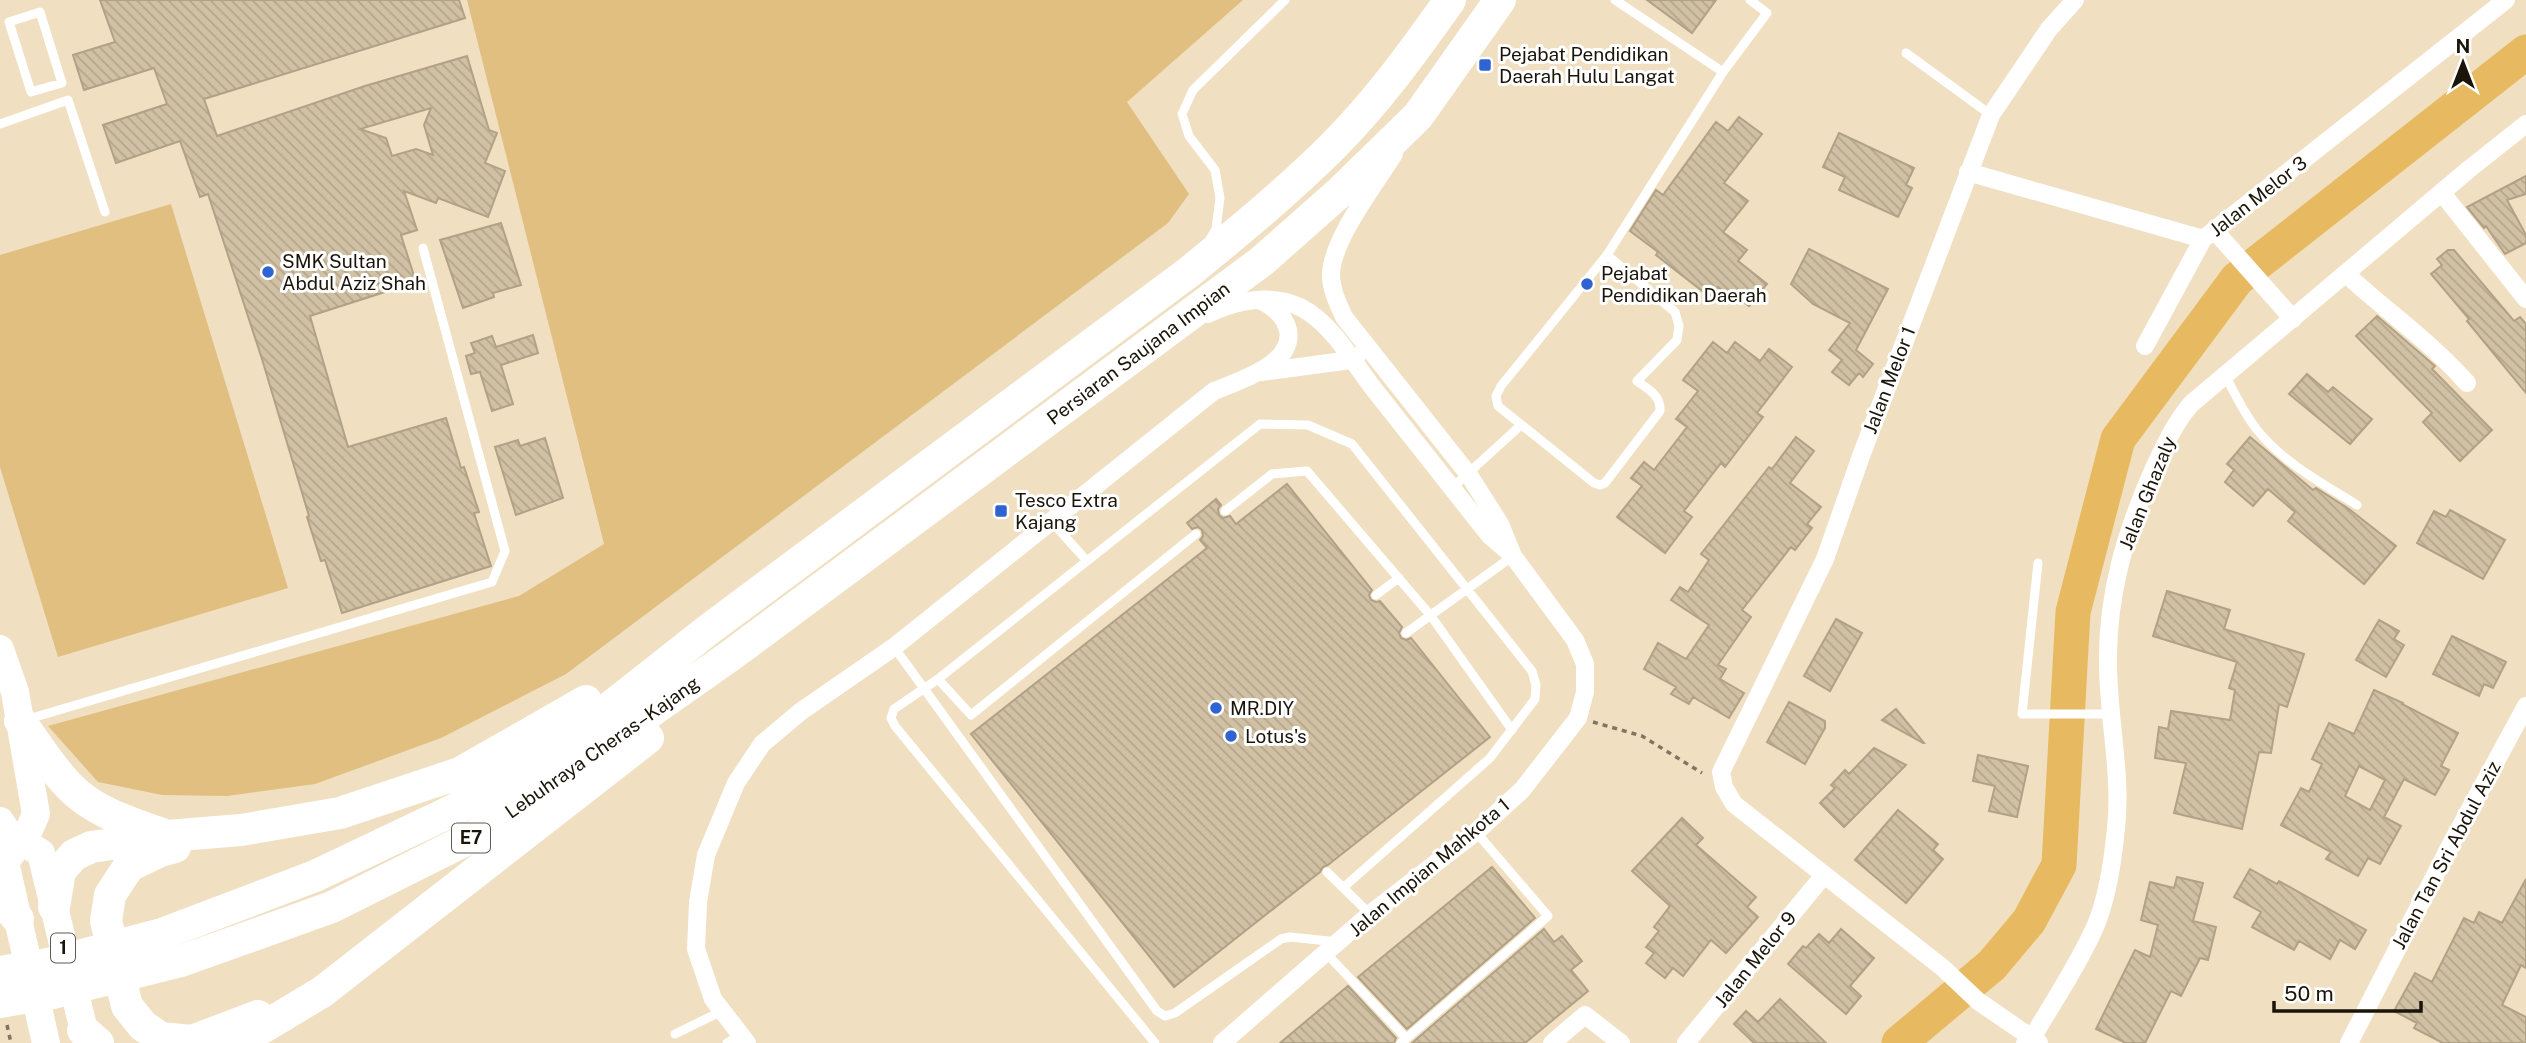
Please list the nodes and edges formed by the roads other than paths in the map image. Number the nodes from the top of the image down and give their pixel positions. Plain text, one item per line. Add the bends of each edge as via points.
1 (1285, 0) edge
2 (1450, 0) edge
3 (1500, 0) edge
4 (1615, 0) edge
5 (1750, 0) edge
6 (2076, 0) edge
7 (2506, 0) edge
8 (1906, 53) dead end
9 (1723, 72) junction
10 (62, 83) junction
11 (68, 100) junction
12 (1991, 115) junction
13 (1418, 116) junction
14 (0, 124) edge
15 (2526, 124) edge
16 (1968, 172) junction
17 (2442, 193) junction
18 (104, 212) dead end
19 (2214, 237) junction
20 (423, 248) dead end
21 (1607, 255) junction
22 (1189, 272) junction
23 (2346, 274) junction
24 (2526, 299) edge
25 (1259, 300) junction
26 (2293, 319) junction
27 (1160, 338) junction
28 (2145, 346) dead end
29 (1369, 348) junction
30 (1351, 360) junction
31 (1258, 372) junction
32 (2225, 375) junction
33 (2467, 383) dead end
34 (1521, 425) junction
35 (1469, 475) junction
36 (1452, 488) junction
37 (2357, 505) dead end
38 (1225, 511) dead end
39 (1051, 521) junction
40 (1196, 534) dead end
41 (1513, 555) junction
42 (1087, 561) junction
43 (2038, 563) dead end
44 (1399, 578) junction
45 (1468, 589) junction
46 (1376, 595) dead end
47 (1431, 616) junction
48 (708, 630) junction
49 (1406, 633) dead end
50 (894, 647) junction
51 (0, 649) edge
52 (730, 656) junction
53 (938, 679) junction
54 (923, 690) junction
55 (2526, 706) edge
56 (2110, 714) junction
57 (20, 721) junction
58 (1512, 730) junction
59 (241, 830) junction
60 (10, 831) edge
61 (1476, 832) junction
62 (167, 836) junction
63 (1327, 872) dead end
64 (1824, 875) junction
65 (1344, 887) junction
66 (54, 907) junction
67 (9, 908) edge
68 (1370, 914) junction
69 (1332, 947) junction
70 (0, 972) edge
71 (322, 992) junction
72 (0, 1002) edge
73 (722, 1011) junction
74 (675, 1034) dead end
75 (89, 1039) edge
76 (738, 1040) edge
77 (1403, 1041) edge
78 (2032, 1041) edge
79 (236, 1042) edge
80 (46, 1043) edge
81 (1155, 1043) edge
82 (1222, 1043) edge
83 (1552, 1043) edge
84 (1621, 1043) edge
85 (1686, 1043) edge
86 (2349, 1043) edge

1 - 22 lane via 1193,90 1182,114 1189,136 1215,170 1220,198 1216,229
2 - 22 highway, Persiaran Saujana Impian via 1384,89 1334,145
3 - 13 highway, Persiaran Saujana Impian
4 - 9 lane
5 - 9 lane via 1767,13
6 - 12 street, Jalan Melor 1 via 2049,29
7 - 19 street, Jalan Melor 3
8 - 12 lane
9 - 21 lane
10 - 10 lane via 40,12 9,22 31,92
10 - 11 lane
11 - 14 lane
11 - 18 lane
12 - 16 street, Jalan Melor 1
13 - 27 highway, Persiaran Saujana Impian via 1262,261
13 - 29 street via 1335,253 1334,294 1344,317
15 - 17 street, Jalan Ghazaly
16 - 19 street, Jalan Melor 3
16 - 64 street, Jalan Melor 1 via 1825,559 1723,780 1734,804
17 - 23 street, Jalan Ghazaly
17 - 24 street
19 - 26 street
19 - 28 street
20 - 57 lane via 505,551 492,582
21 - 34 lane via 1501,386 1498,406
21 - 34 lane via 1675,312 1677,340 1637,381 1657,396 1660,411 1600,485
22 - 48 highway, Persiaran Saujana Impian / E7
23 - 26 street, Jalan Ghazaly
23 - 33 street via 2441,353
25 - 27 street via 1220,308
25 - 30 street via 1300,307
25 - 31 street via 1282,316 1289,341 1278,359
26 - 32 street, Jalan Ghazaly
27 - 52 highway, Persiaran Saujana Impian / E7
29 - 30 street
29 - 35 street
30 - 31 street
30 - 36 street
31 - 39 street via 1213,391
32 - 37 lane via 2260,433 2300,470
32 - 56 street, Jalan Ghazaly via 2178,419 2137,506 2118,566 2110,619
34 - 35 lane
35 - 36 lane
35 - 41 street via 1500,524
36 - 41 street via 1490,536
38 - 44 lane via 1272,474 1307,471
39 - 42 lane
39 - 50 street
40 - 53 lane via 971,715
41 - 45 lane
41 - 61 street, Jalan Impian Mahkota 1 via 1575,640 1585,664 1585,692 1578,718 1521,790
42 - 45 lane via 1260,424 1308,425 1352,444
42 - 53 lane
43 - 56 lane via 2022,714
44 - 46 lane
44 - 47 lane
45 - 47 lane
45 - 58 lane via 1532,671 1535,699
47 - 49 lane
47 - 58 lane
48 - 59 highway via 460,773 340,813
48 - 70 highway, Lebuhraya Cheras–Kajang / E7 via 604,712 456,809 315,876 162,934
50 - 54 lane
50 - 73 street via 762,744 736,783 706,855 698,902 696,949 713,999
51 - 57 main road, 1
52 - 71 highway via 654,734
52 - 72 highway, Lebuhraya Cheras–Kajang / E7 via 474,836 332,907 181,961
53 - 54 lane
54 - 69 lane via 1157,1011 1165,1016 1174,1013 1281,939
54 - 81 lane via 894,709 891,718 895,726
55 - 86 street, Jalan Tan Sri Abdul Aziz
56 - 78 street, Jalan Ghazaly via 2116,827 2106,890 2096,924
57 - 60 main road, 1 via 36,814 29,831
57 - 62 highway via 71,789 118,818
58 - 65 lane via 1490,758
59 - 62 highway
59 - 71 highway via 160,851 129,866 110,895 107,921 127,1006 143,1026 162,1038 192,1041
60 - 66 main road, 1 via 41,853
60 - 67 main road, 1 via 5,862
61 - 68 street, Jalan Impian Mahkota 1
61 - 77 lane via 1548,916
62 - 66 highway via 91,847 74,855 60,871
63 - 65 lane
64 - 78 street
64 - 85 street, Jalan Melor 9
65 - 68 lane
66 - 75 main road, 1
67 - 80 main road, 1
68 - 69 street, Jalan Impian Mahkota 1
69 - 77 lane
69 - 82 street, Jalan Impian Mahkota 1
71 - 79 highway
73 - 74 lane
73 - 76 street
83 - 84 street via 1585,1015

